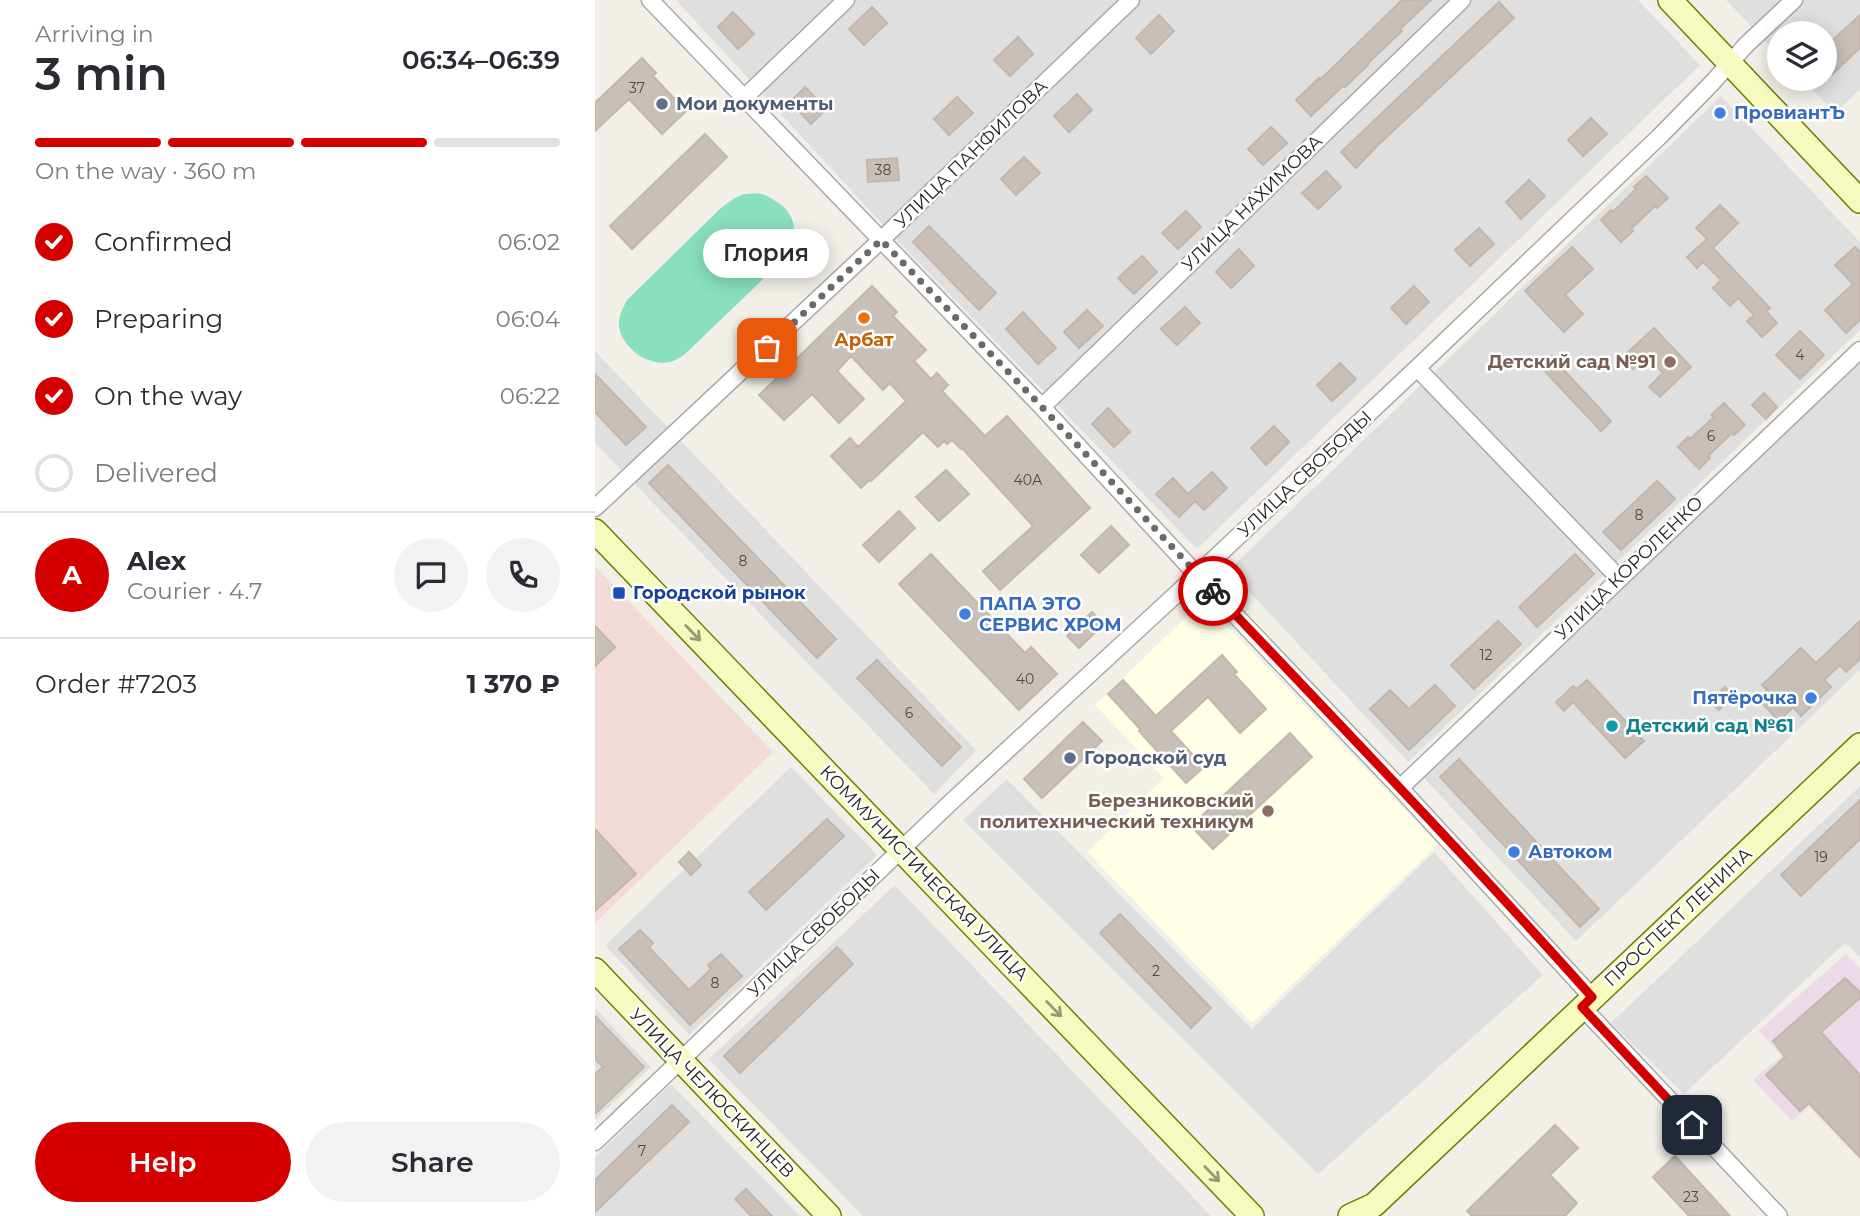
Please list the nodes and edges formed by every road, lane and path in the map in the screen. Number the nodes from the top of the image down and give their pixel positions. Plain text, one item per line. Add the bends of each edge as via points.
1 (650, 0) edge
2 (846, 0) edge
3 (1131, 0) edge
4 (1462, 0) edge
5 (1670, 0) edge
6 (1794, 0) edge
7 (1730, 63) junction
8 (744, 98) junction
9 (1860, 201) edge
10 (881, 240) junction
11 (1860, 350) edge
12 (1417, 368) junction
13 (1042, 407) junction
14 (595, 509) edge
15 (595, 531) edge
16 (1197, 575) junction
17 (1619, 578) junction
18 (1860, 745) edge
19 (1400, 788) junction
20 (901, 850) junction
21 (595, 970) edge
22 (1587, 1002) junction
23 (681, 1059) junction
24 (595, 1142) edge
25 (1372, 1211) edge
26 (829, 1216) edge
27 (1252, 1216) edge
28 (1350, 1216) edge
29 (1779, 1216) edge

1 - 8 street
2 - 8 street
3 - 10 street, УЛИЦА ПАНФИЛОВА
4 - 13 street, УЛИЦА НАХИМОВА
5 - 7 main road
6 - 7 street, УЛИЦА СВОБОДЫ
7 - 9 main road
7 - 12 street, УЛИЦА СВОБОДЫ
8 - 10 street
10 - 13 street
10 - 14 street, УЛИЦА ПАНФИЛОВА
11 - 17 street, УЛИЦА КОРОЛЕНКО
12 - 16 street, УЛИЦА СВОБОДЫ
12 - 17 street
13 - 16 street
15 -> 20 main road, КОММУНИСТИЧЕСКАЯ УЛИЦА
16 - 19 street
16 - 20 street, УЛИЦА СВОБОДЫ
17 - 19 street, УЛИЦА КОРОЛЕНКО
18 - 22 main road, ПРОСПЕКТ ЛЕНИНА
19 - 22 street
20 - 23 street, УЛИЦА СВОБОДЫ
20 -> 27 main road, КОММУНИСТИЧЕСКАЯ УЛИЦА
21 - 23 main road, УЛИЦА ЧЕЛЮСКИНЦЕВ
22 - 25 main road, ПРОСПЕКТ ЛЕНИНА
22 - 29 street
23 - 24 street, УЛИЦА СВОБОДЫ
23 - 26 main road, УЛИЦА ЧЕЛЮСКИНЦЕВ
25 - 28 main road, ПРОСПЕКТ ЛЕНИНА

